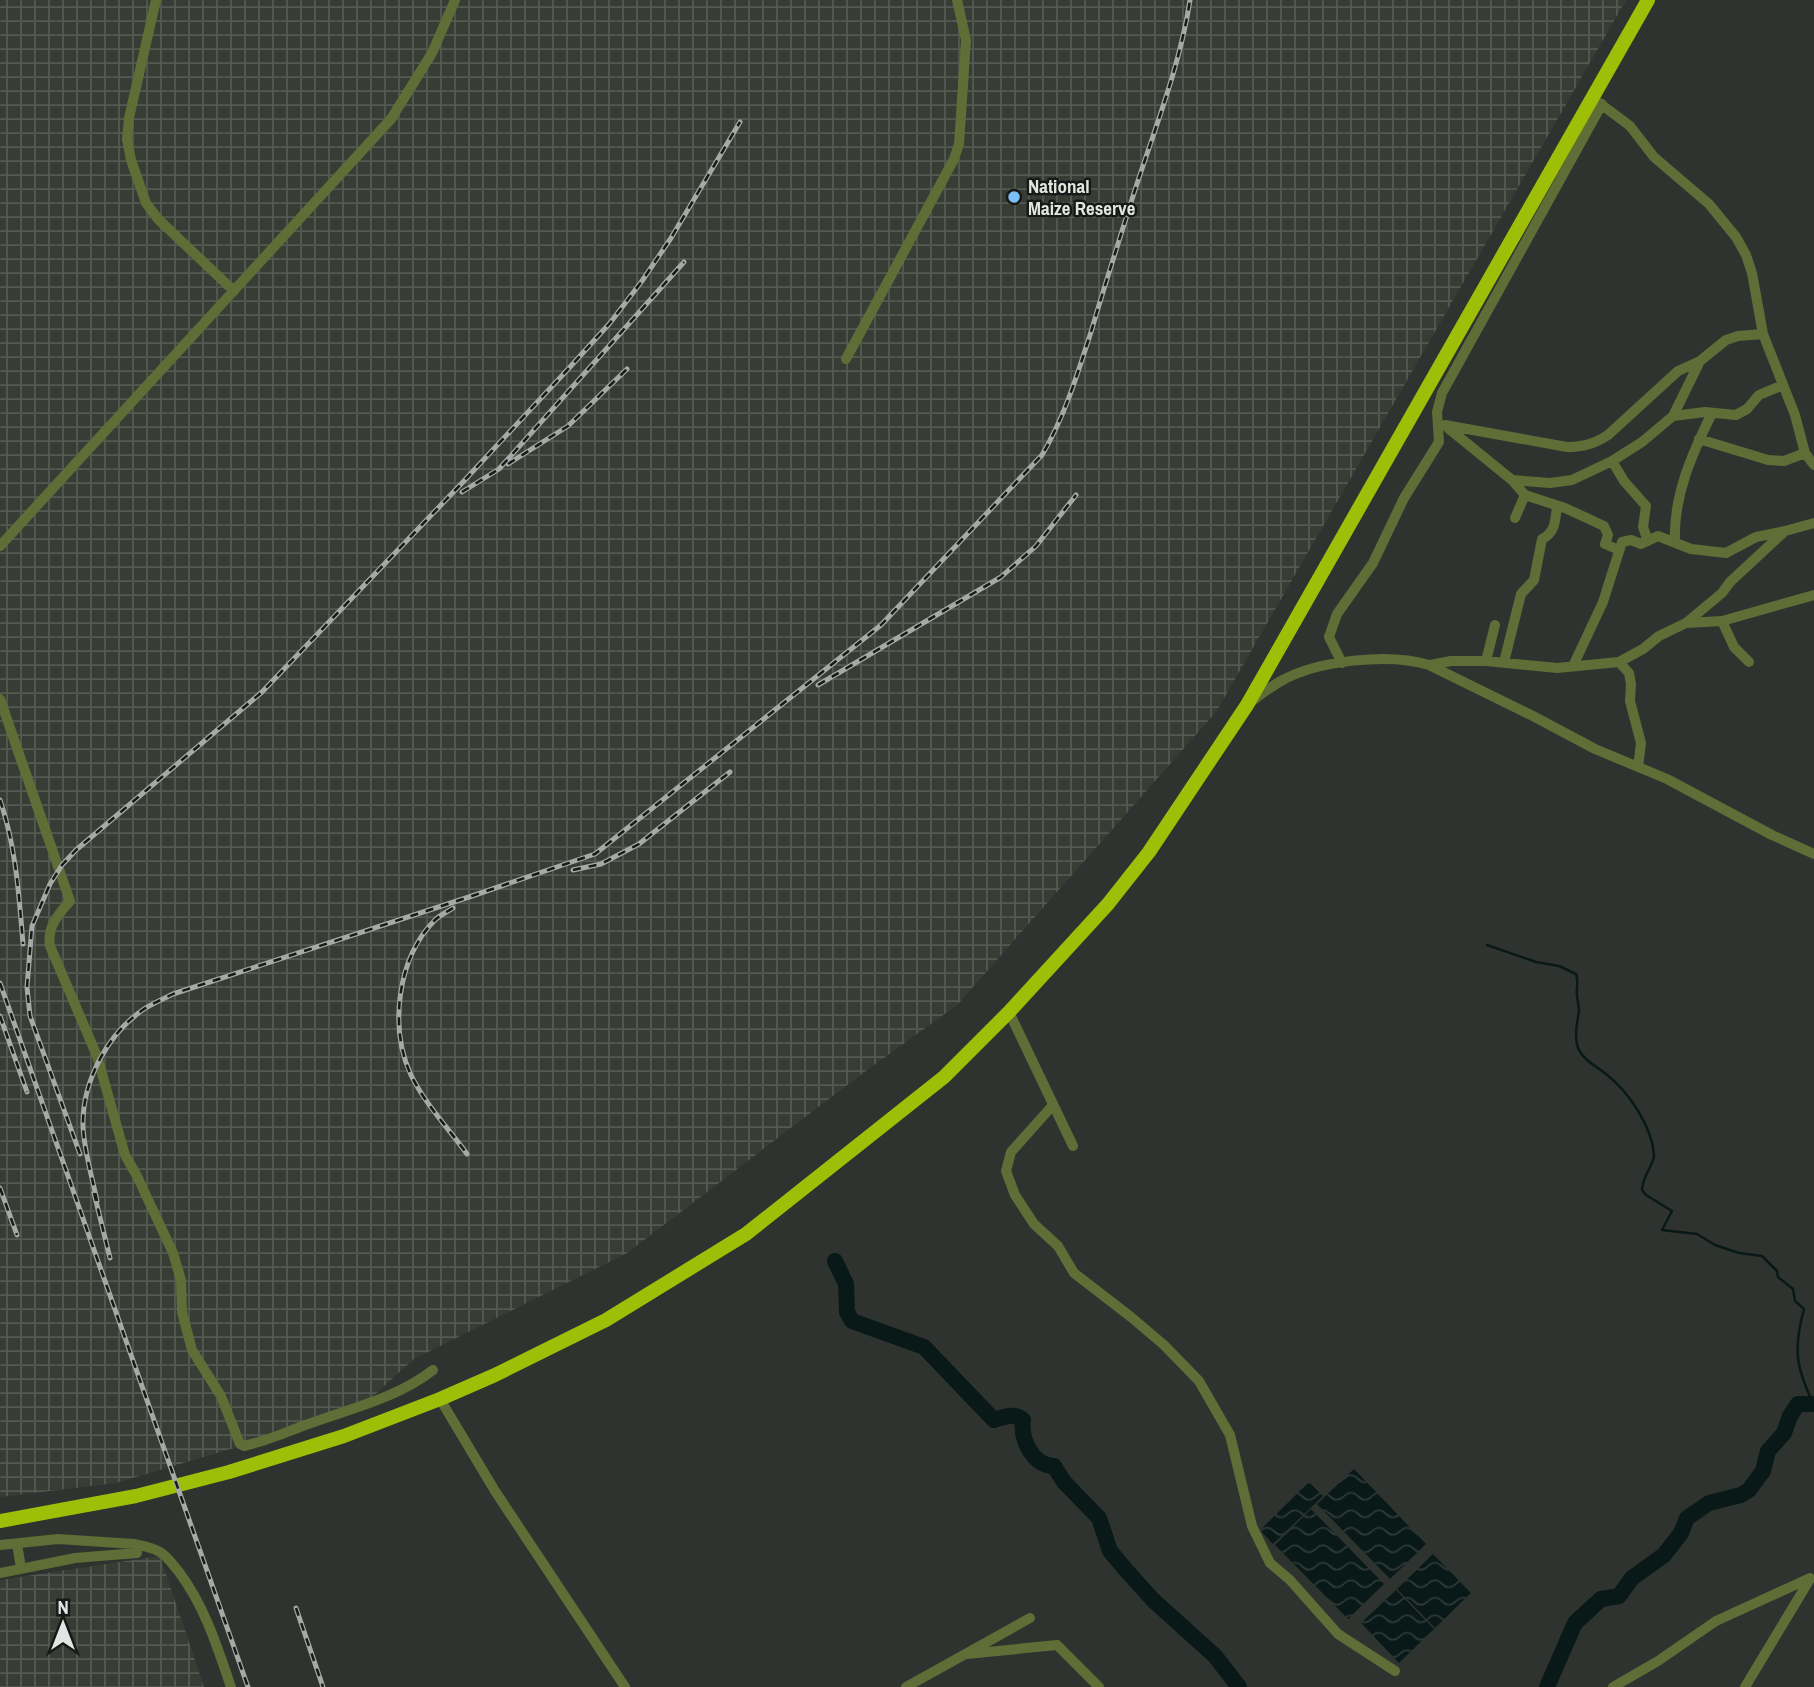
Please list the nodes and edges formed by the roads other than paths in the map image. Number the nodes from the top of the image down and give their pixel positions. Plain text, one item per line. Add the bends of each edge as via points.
1 (156, 0) edge
2 (455, 0) edge
3 (957, 0) edge
4 (1648, 0) edge
5 (1597, 101) junction
6 (234, 291) junction
7 (1763, 334) junction
8 (846, 359) dead end
9 (1700, 361) junction
10 (1783, 385) junction
11 (1426, 391) junction
12 (1437, 412) junction
13 (1712, 413) junction
14 (1673, 416) junction
15 (1445, 425) junction
16 (1699, 439) junction
17 (1805, 453) junction
18 (1612, 461) junction
19 (1814, 465) edge
20 (1512, 480) junction
21 (1525, 495) junction
22 (1557, 506) junction
23 (1515, 518) dead end
24 (1814, 523) edge
25 (1785, 531) junction
26 (1648, 541) junction
27 (1675, 542) junction
28 (0, 546) edge
29 (1619, 550) junction
30 (1814, 595) edge
31 (1721, 621) junction
32 (1686, 623) junction
33 (1495, 625) dead end
34 (1486, 661) junction
35 (1504, 662) junction
36 (1619, 662) junction
37 (1749, 662) dead end
38 (1342, 663) junction
39 (1429, 665) junction
40 (1573, 666) junction
41 (0, 699) edge
42 (1247, 705) junction
43 (1639, 767) junction
44 (1814, 854) edge
45 (1009, 1012) junction
46 (1053, 1105) junction
47 (1073, 1146) dead end
48 (433, 1370) dead end
49 (440, 1399) junction
50 (0, 1521) edge
51 (17, 1544) junction
52 (134, 1544) junction
53 (0, 1545) edge
54 (21, 1568) junction
55 (0, 1573) edge
56 (1812, 1577) edge
57 (1030, 1618) dead end
58 (967, 1654) junction
59 (1395, 1671) dead end
60 (231, 1687) edge
61 (625, 1687) edge
62 (906, 1687) edge
63 (1099, 1687) edge
64 (1613, 1687) edge
65 (1745, 1687) edge

1 - 6 street via 129,118 131,160 146,202 158,219
2 - 6 street via 432,53 391,119
3 - 8 street via 966,40 956,151
4 - 5 highway
5 - 7 street via 1620,117 1654,157 1709,204 1736,237 1752,273
5 - 11 highway
5 - 12 street via 1442,393
6 - 28 street
7 - 9 street via 1726,340
7 - 10 street
9 - 14 street
9 - 15 street via 1678,372 1608,435 1582,447
10 - 13 street via 1759,395 1736,415
10 - 17 street
11 - 12 street
11 - 42 highway
12 - 15 street
12 - 38 street via 1438,442 1373,563 1337,614 1329,637
13 - 14 street
13 - 16 street
14 - 18 street
15 - 20 street
16 - 17 street via 1768,460 1784,461
16 - 27 street via 1683,478
17 - 19 street
18 - 20 street via 1572,480
18 - 26 street via 1646,506 1643,527
20 - 21 street
21 - 22 street
21 - 23 street
22 - 29 street via 1604,526 1605,544
22 - 35 street via 1553,530 1542,539 1534,580 1521,594
24 - 25 street
25 - 27 street via 1756,537 1726,553
25 - 32 street
26 - 27 street via 1658,536
26 - 29 street via 1622,542
29 - 40 street via 1603,602
30 - 31 street
31 - 32 street
31 - 37 street via 1734,647
32 - 36 street
33 - 34 street
34 - 35 street
34 - 39 street
35 - 40 street
36 - 40 street
36 - 43 street via 1629,673 1630,701 1641,743
38 - 39 street via 1387,659
38 - 42 street via 1282,680
39 - 43 street
41 - 48 street via 70,901 51,927 50,946 97,1056 125,1155 173,1252 192,1350 221,1396 240,1444 274,1439 357,1409
42 - 45 highway via 1149,852
43 - 44 street
45 - 46 street
45 - 49 highway via 935,1085 746,1234 606,1320
46 - 47 street
46 - 59 street via 1011,1152 1006,1171 1016,1195 1034,1224 1058,1246 1073,1273 1164,1345 1199,1381 1230,1435 1252,1527 1270,1563 1338,1634
49 - 50 highway via 344,1436 229,1472 136,1496
49 - 61 street
51 - 52 street via 58,1539
51 - 53 street
51 - 54 street
52 - 54 street via 137,1553
52 - 60 street via 161,1552 191,1589
54 - 55 street
56 - 64 street via 1716,1621
56 - 65 street
57 - 58 street
58 - 62 street
58 - 63 street via 1057,1645

